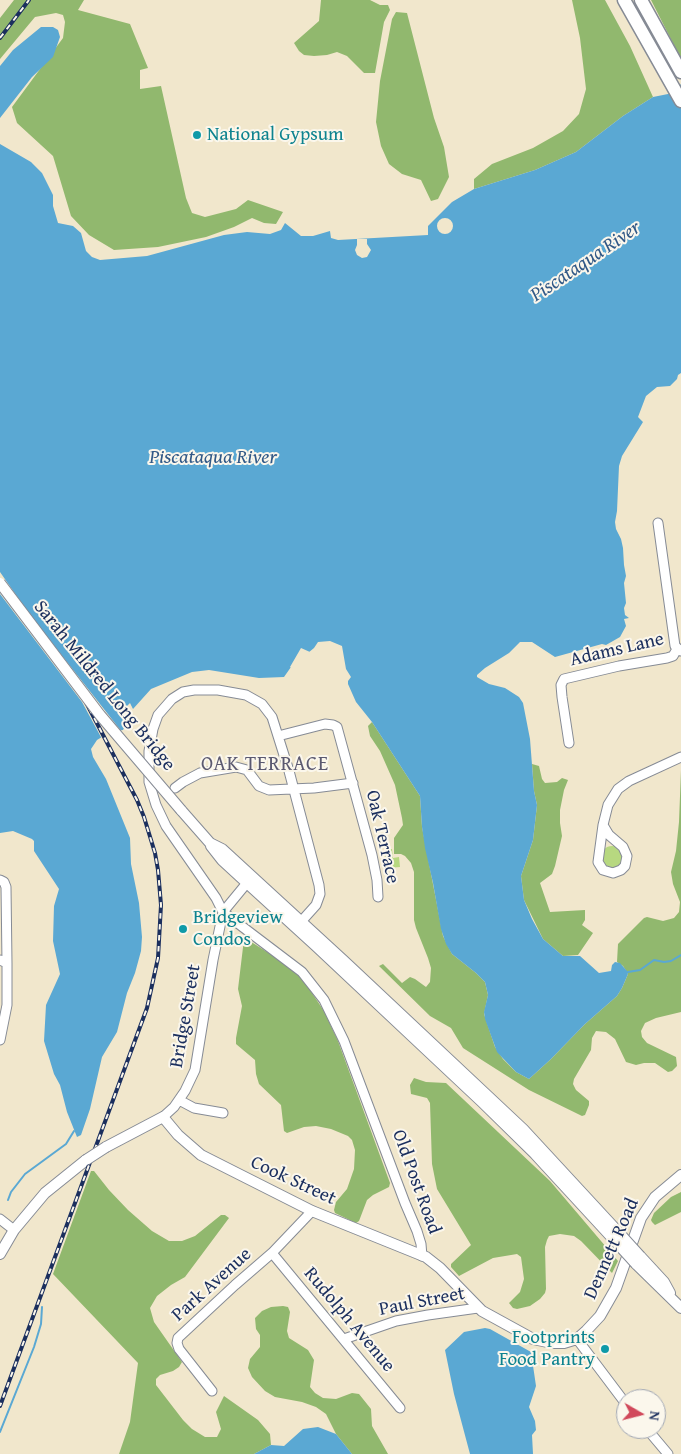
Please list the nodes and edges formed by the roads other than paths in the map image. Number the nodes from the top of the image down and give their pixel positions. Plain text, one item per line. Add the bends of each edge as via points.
1 (624, 0) edge
2 (641, 0) edge
3 (681, 72) edge
4 (681, 101) edge
5 (658, 523) dead end
6 (0, 583) edge
7 (679, 650) edge
8 (278, 736) junction
9 (570, 744) dead end
10 (681, 757) edge
11 (353, 783) junction
12 (175, 788) dead end
13 (294, 789) junction
14 (603, 825) junction
15 (0, 880) edge
16 (249, 880) junction
17 (378, 897) dead end
18 (223, 912) junction
19 (298, 925) junction
20 (4, 961) edge
21 (0, 1040) edge
22 (179, 1100) junction
23 (223, 1113) dead end
24 (163, 1117) junction
25 (681, 1175) edge
26 (312, 1211) junction
27 (0, 1219) edge
28 (14, 1230) junction
29 (272, 1253) junction
30 (0, 1254) edge
31 (422, 1256) junction
32 (478, 1308) junction
33 (681, 1308) edge
34 (344, 1339) junction
35 (577, 1339) junction
36 (212, 1391) dead end
37 (616, 1391) edge
38 (400, 1408) dead end
39 (655, 1439) edge
40 (668, 1454) edge

1 - 4 highway
2 - 3 highway
5 - 7 street via 675,642
6 - 16 main road, Sarah Mildred Long Bridge, bridge via 100,716 210,843 222,849
7 - 9 street, Adams Lane via 667,658 566,677 562,681 562,697
8 - 11 street, Oak Terrace via 317,726 335,726
8 - 13 street
8 - 18 street via 272,717 252,697 209,689 178,695 158,715 153,729 148,774 156,805 174,840
10 - 14 street via 618,789 608,805
11 - 13 street, Oak Terrace
11 - 17 street, Oak Terrace via 374,863
12 - 13 street, Oak Terrace via 200,773 236,767 247,770 263,789
13 - 19 street via 320,889 316,905
14 - 14 street via 598,862 603,870 613,873 625,866 627,856
15 - 20 street via 6,887
16 - 18 street, Bridge Street
16 - 19 main road
16 - 19 main road via 262,897
18 - 22 street, Bridge Street via 197,1062 190,1083
18 - 31 street, Old Post Road via 302,972 324,1000 344,1041 418,1232
19 - 33 main road, bridge via 523,1130 638,1260 664,1282
20 - 21 street via 7,1005
22 - 23 street via 194,1108
22 - 24 street, Bridge Street
24 - 26 main road, Cook Street via 201,1155
24 - 28 main road, bridge via 86,1160 45,1193
25 - 35 main road, Dennett Road via 665,1187 647,1208 616,1288 600,1316
26 - 29 street, Park Avenue
26 - 31 main road, Cook Street
27 - 28 street
28 - 30 main road
29 - 34 street, Rudolph Avenue
29 - 36 street, Park Avenue via 178,1338 180,1349
31 - 32 main road, Old Post Road via 440,1268
32 - 34 street, Paul Street via 396,1321
32 - 35 main road, Old Post Road via 543,1342
34 - 38 street, Rudolph Avenue
35 - 37 street
39 - 40 street

